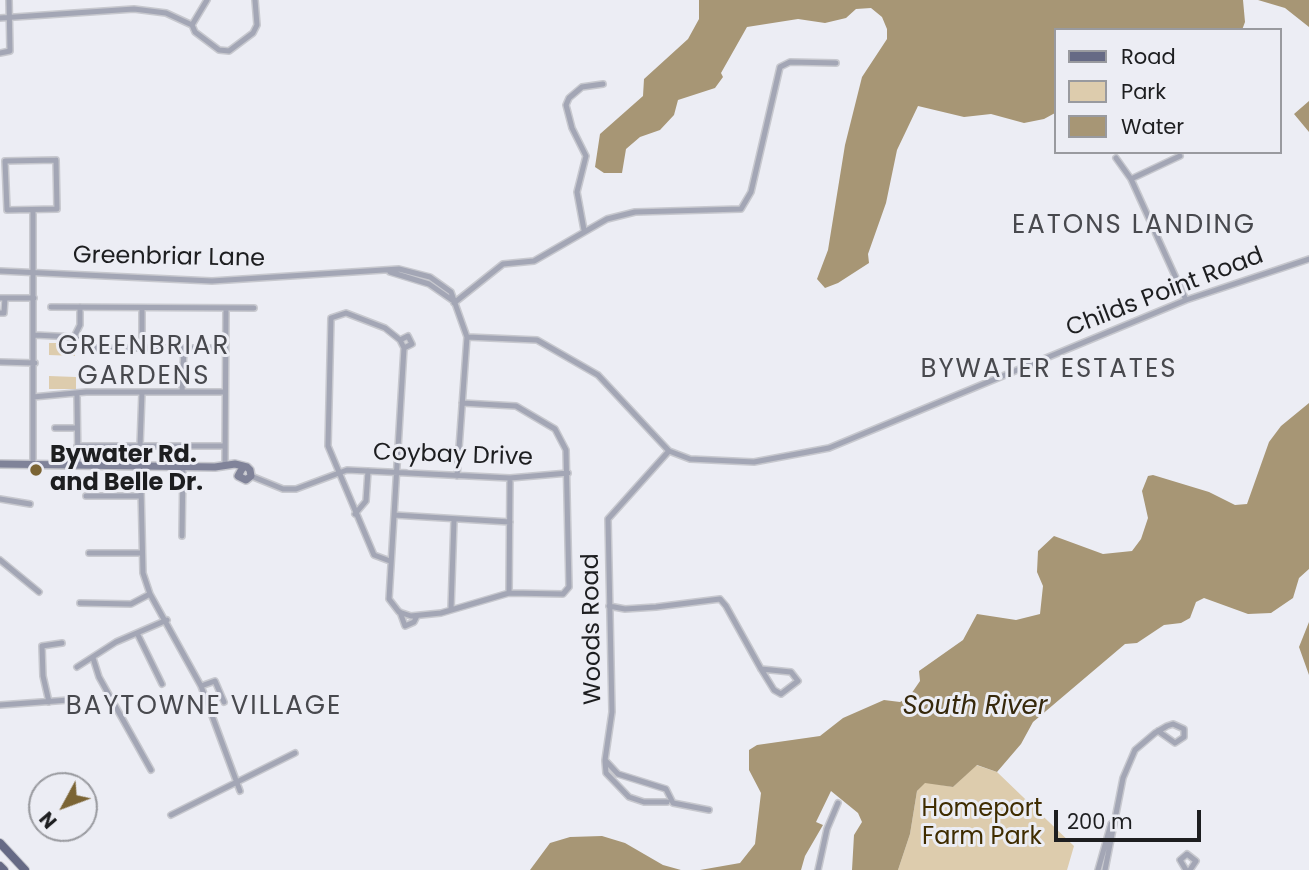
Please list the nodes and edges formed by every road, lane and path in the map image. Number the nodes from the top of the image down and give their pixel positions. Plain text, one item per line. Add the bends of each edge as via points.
1 (9, 0) edge
2 (207, 0) edge
3 (256, 0) edge
4 (9, 17) junction
5 (0, 18) edge
6 (192, 25) junction
7 (0, 53) edge
8 (836, 63) dead end
9 (603, 84) dead end
10 (1180, 156) dead end
11 (1116, 158) dead end
12 (1131, 179) junction
13 (3, 181) edge
14 (3, 192) edge
15 (33, 209) junction
16 (584, 230) junction
17 (1309, 259) edge
18 (0, 271) edge
19 (32, 272) junction
20 (2, 298) edge
21 (34, 298) junction
22 (1186, 300) junction
23 (453, 302) junction
24 (51, 307) dead end
25 (80, 307) junction
26 (226, 308) junction
27 (254, 308) dead end
28 (142, 309) junction
29 (0, 313) edge
30 (35, 335) junction
31 (74, 337) junction
32 (467, 337) junction
33 (400, 340) junction
34 (142, 348) junction
35 (184, 348) junction
36 (225, 348) junction
37 (404, 348) junction
38 (0, 362) edge
39 (35, 363) junction
40 (142, 392) junction
41 (182, 392) junction
42 (224, 392) junction
43 (77, 395) junction
44 (33, 397) junction
45 (462, 402) junction
46 (55, 428) dead end
47 (77, 428) junction
48 (77, 446) junction
49 (140, 446) junction
50 (224, 446) junction
51 (669, 452) junction
52 (0, 464) edge
53 (33, 465) junction
54 (78, 466) junction
55 (140, 466) junction
56 (183, 466) junction
57 (225, 467) junction
58 (368, 471) junction
59 (337, 473) junction
60 (397, 473) junction
61 (568, 473) junction
62 (457, 475) junction
63 (251, 476) joint
64 (510, 478) junction
65 (86, 496) dead end
66 (140, 496) junction
67 (0, 499) edge
68 (30, 503) dead end
69 (355, 514) junction
70 (394, 515) junction
71 (454, 520) junction
72 (510, 522) junction
73 (182, 536) dead end
74 (141, 552) junction
75 (89, 553) dead end
76 (0, 560) edge
77 (390, 561) junction
78 (39, 592) dead end
79 (509, 593) junction
80 (150, 594) junction
81 (80, 603) dead end
82 (610, 606) junction
83 (451, 610) junction
84 (400, 612) junction
85 (417, 616) junction
86 (167, 620) junction
87 (138, 635) junction
88 (62, 643) dead end
89 (93, 658) junction
90 (77, 667) dead end
91 (761, 669) junction
92 (162, 684) dead end
93 (201, 685) junction
94 (69, 700) dead end
95 (49, 702) junction
96 (224, 702) dead end
97 (0, 705) edge
98 (1158, 731) junction
99 (295, 753) dead end
100 (606, 760) junction
101 (151, 770) dead end
102 (237, 782) junction
103 (240, 791) dead end
104 (667, 803) dead end
105 (838, 803) dead end
106 (709, 810) dead end
107 (171, 815) dead end
108 (1113, 821) junction
109 (0, 843) edge
110 (0, 866) edge
111 (4, 870) edge
112 (25, 870) edge
113 (818, 870) edge
114 (1098, 870) edge
115 (1105, 870) edge

1 - 4 street
2 - 6 street
3 - 6 street via 253,33 229,51 219,50
4 - 5 street
4 - 6 street via 134,9 166,13
4 - 7 street via 10,51
8 - 16 street via 790,62 780,67 751,192 741,209 635,212
9 - 16 street via 582,87 566,105 586,156 577,192
10 - 12 street
11 - 12 street
12 - 22 street
13 - 14 street
13 - 15 street via 5,161 56,160 57,209
14 - 15 street via 7,210
15 - 19 street
16 - 23 street via 534,261 503,264
17 - 22 street, Childs Point Road
18 - 19 street, Greenbriar Lane
19 - 21 street
19 - 23 street, Greenbriar Lane via 212,281 380,270 415,278
20 - 21 street
20 - 29 street via 4,313
21 - 30 street
22 - 51 street, Childs Point Road via 829,448 754,462 690,459
23 - 32 street
24 - 25 street
25 - 28 street
25 - 31 street via 80,325
26 - 27 street
26 - 28 street
26 - 36 street
28 - 34 street
30 - 31 street
30 - 39 street
31 - 34 street via 90,348
32 - 45 street
32 - 51 street via 537,340 588,369
33 - 37 street
33 - 37 street via 408,336 412,340 409,348
33 - 59 street via 385,328 345,313 331,318 328,446
34 - 35 street
35 - 36 street
35 - 41 street
36 - 42 street
37 - 60 street
38 - 39 street
39 - 44 street
40 - 41 street
40 - 43 street
40 - 49 street
41 - 42 street
42 - 50 street
43 - 44 street
43 - 47 street
44 - 53 street
45 - 61 street via 516,406 555,429 566,450
45 - 62 street
46 - 47 street
47 - 48 street
48 - 49 street
48 - 54 street
49 - 50 street
49 - 55 street
50 - 57 street
51 - 82 street, Woods Road via 608,519
52 - 53 street
53 - 54 street
54 - 55 street
55 - 56 street
55 - 66 street
56 - 57 street
56 - 73 street
57 - 63 street via 235,464 250,470
58 - 59 street, Coybay Drive
58 - 60 street, Coybay Drive
58 - 69 street via 366,501
59 - 63 street, Coybay Drive via 296,489 282,489
59 - 69 street
60 - 62 street, Coybay Drive
60 - 70 street
61 - 64 street, Coybay Drive
61 - 79 street via 569,587 555,595
62 - 64 street, Coybay Drive
64 - 72 street
65 - 66 street
66 - 74 street
67 - 68 street
69 - 77 street via 374,555
70 - 71 street
70 - 77 street
71 - 72 street
71 - 83 street
72 - 79 street
74 - 75 street
74 - 80 street
76 - 78 street
77 - 84 street via 388,599
79 - 83 street
80 - 81 street via 131,604
80 - 86 street
82 - 91 street via 625,609 720,599
82 - 100 street, Woods Road via 612,712
83 - 85 street
84 - 85 street
84 - 85 street via 405,626
86 - 87 street
86 - 93 street
87 - 89 street via 116,642
87 - 92 street
88 - 95 street via 42,646
89 - 90 street
89 - 101 street
91 - 91 street via 781,694 799,677 792,672
93 - 96 street via 215,681
93 - 102 street
94 - 95 street
95 - 97 street
98 - 98 street via 1180,725 1184,737 1175,743
98 - 108 street via 1143,741 1128,762
99 - 102 street
100 - 104 street via 606,772 629,797
100 - 106 street via 618,774 666,789 673,803
102 - 103 street
102 - 107 street
105 - 113 street
108 - 114 street
108 - 115 street
109 - 112 main road
110 - 111 main road

